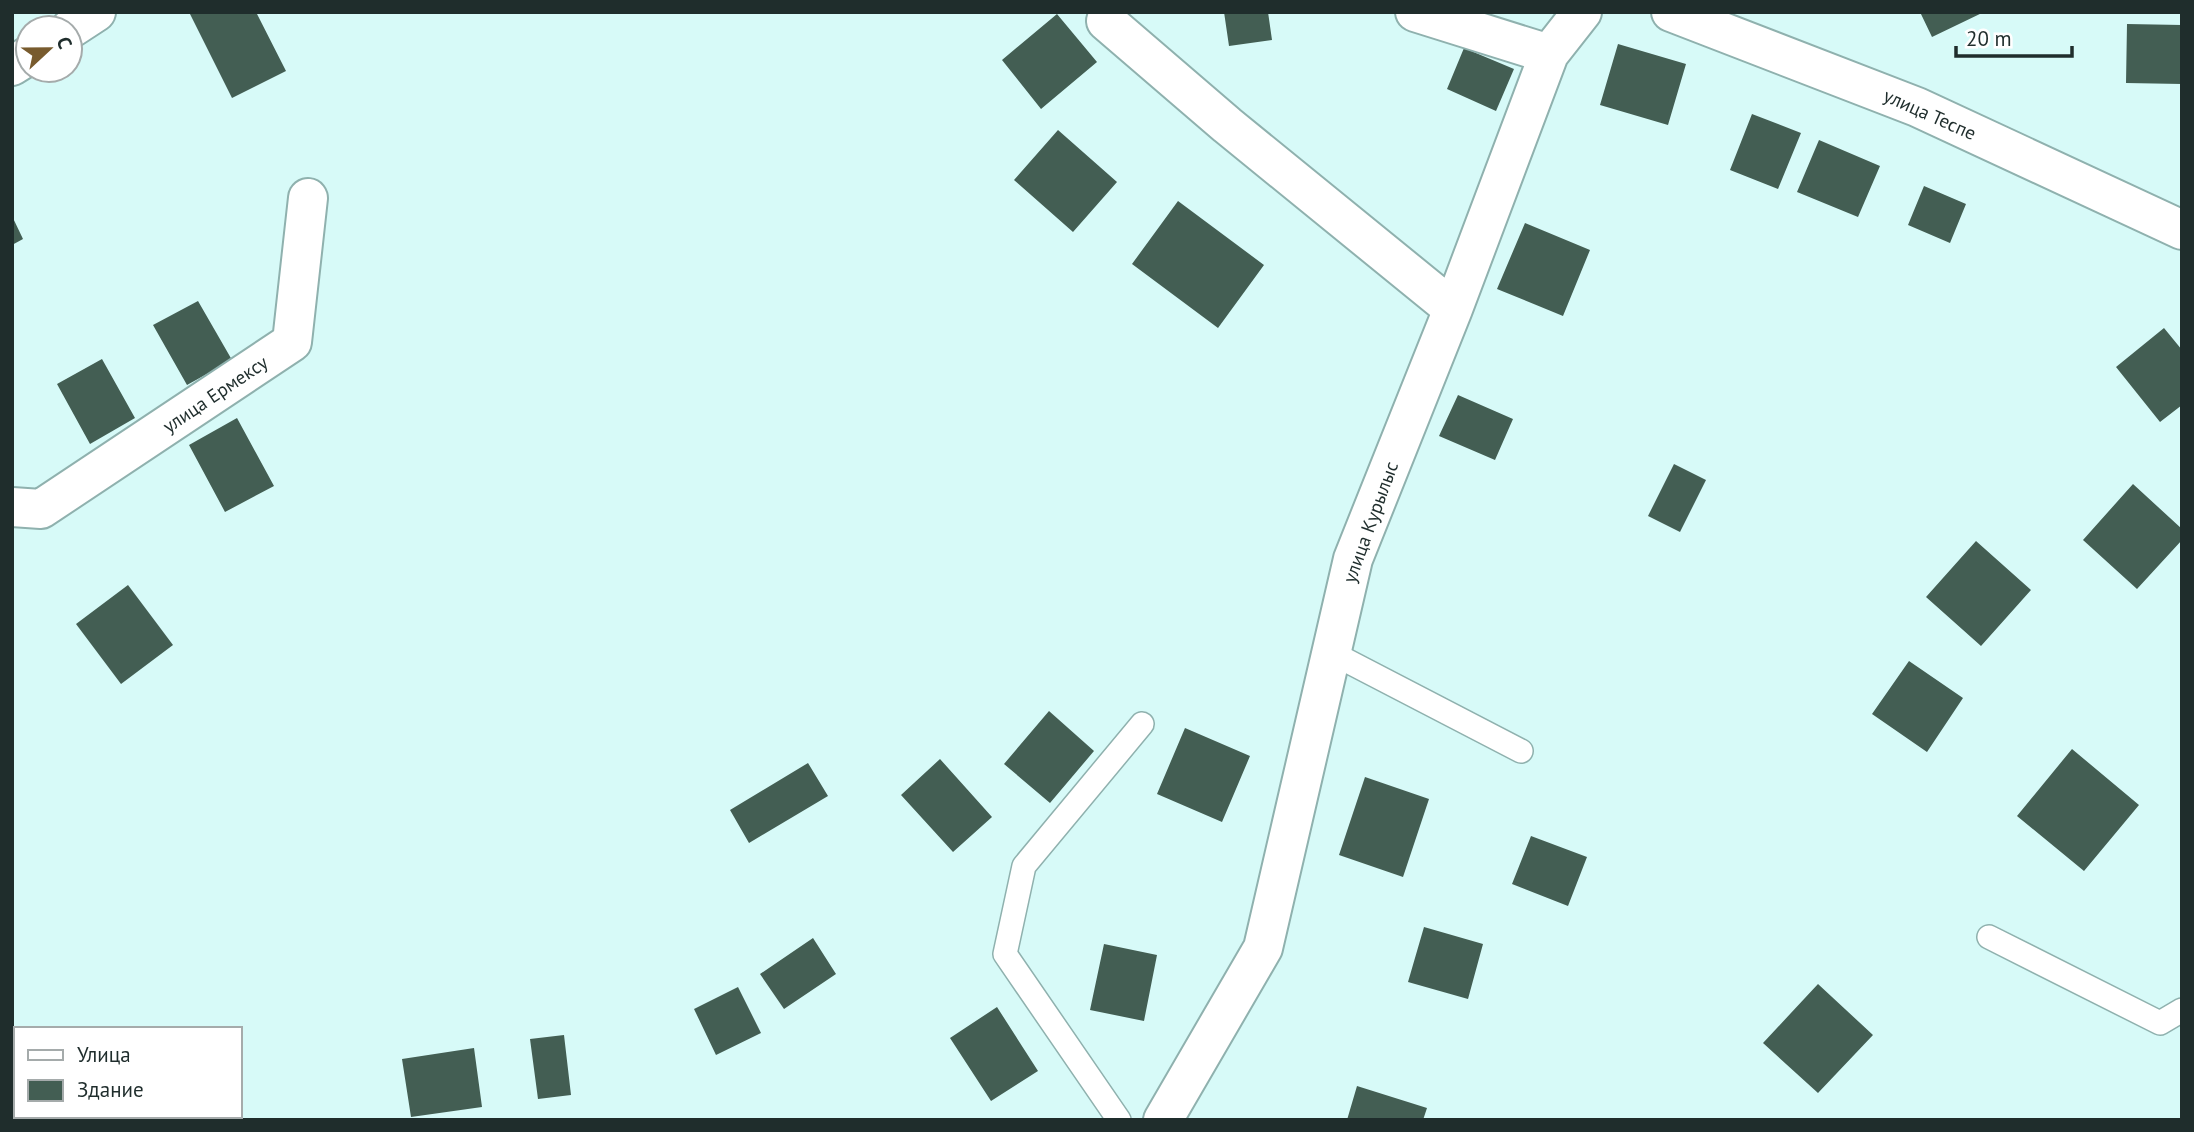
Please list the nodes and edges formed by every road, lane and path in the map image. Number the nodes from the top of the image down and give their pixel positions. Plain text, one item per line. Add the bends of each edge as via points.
1 (1415, 12) edge
2 (1582, 12) edge
3 (1671, 12) edge
4 (1106, 21) dead end
5 (1549, 54) junction
6 (308, 198) dead end
7 (2182, 230) edge
8 (1453, 309) junction
9 (12, 507) edge
10 (1332, 653) junction
11 (1142, 724) dead end
12 (1521, 751) dead end
13 (1989, 937) dead end
14 (2182, 1010) edge
15 (1119, 1120) edge
16 (1163, 1120) edge

1 - 5 street
2 - 5 street, улица Курылыс
3 - 7 street, улица Теспе via 1917,107
4 - 8 street
5 - 8 street, улица Курылыс
6 - 9 street, улица Ермексу via 292,342 41,509
8 - 10 street, улица Курылыс via 1353,559
10 - 12 lane
10 - 16 street, улица Курылыс via 1263,948
11 - 15 lane via 1024,866 1004,954
13 - 14 lane via 2161,1023

